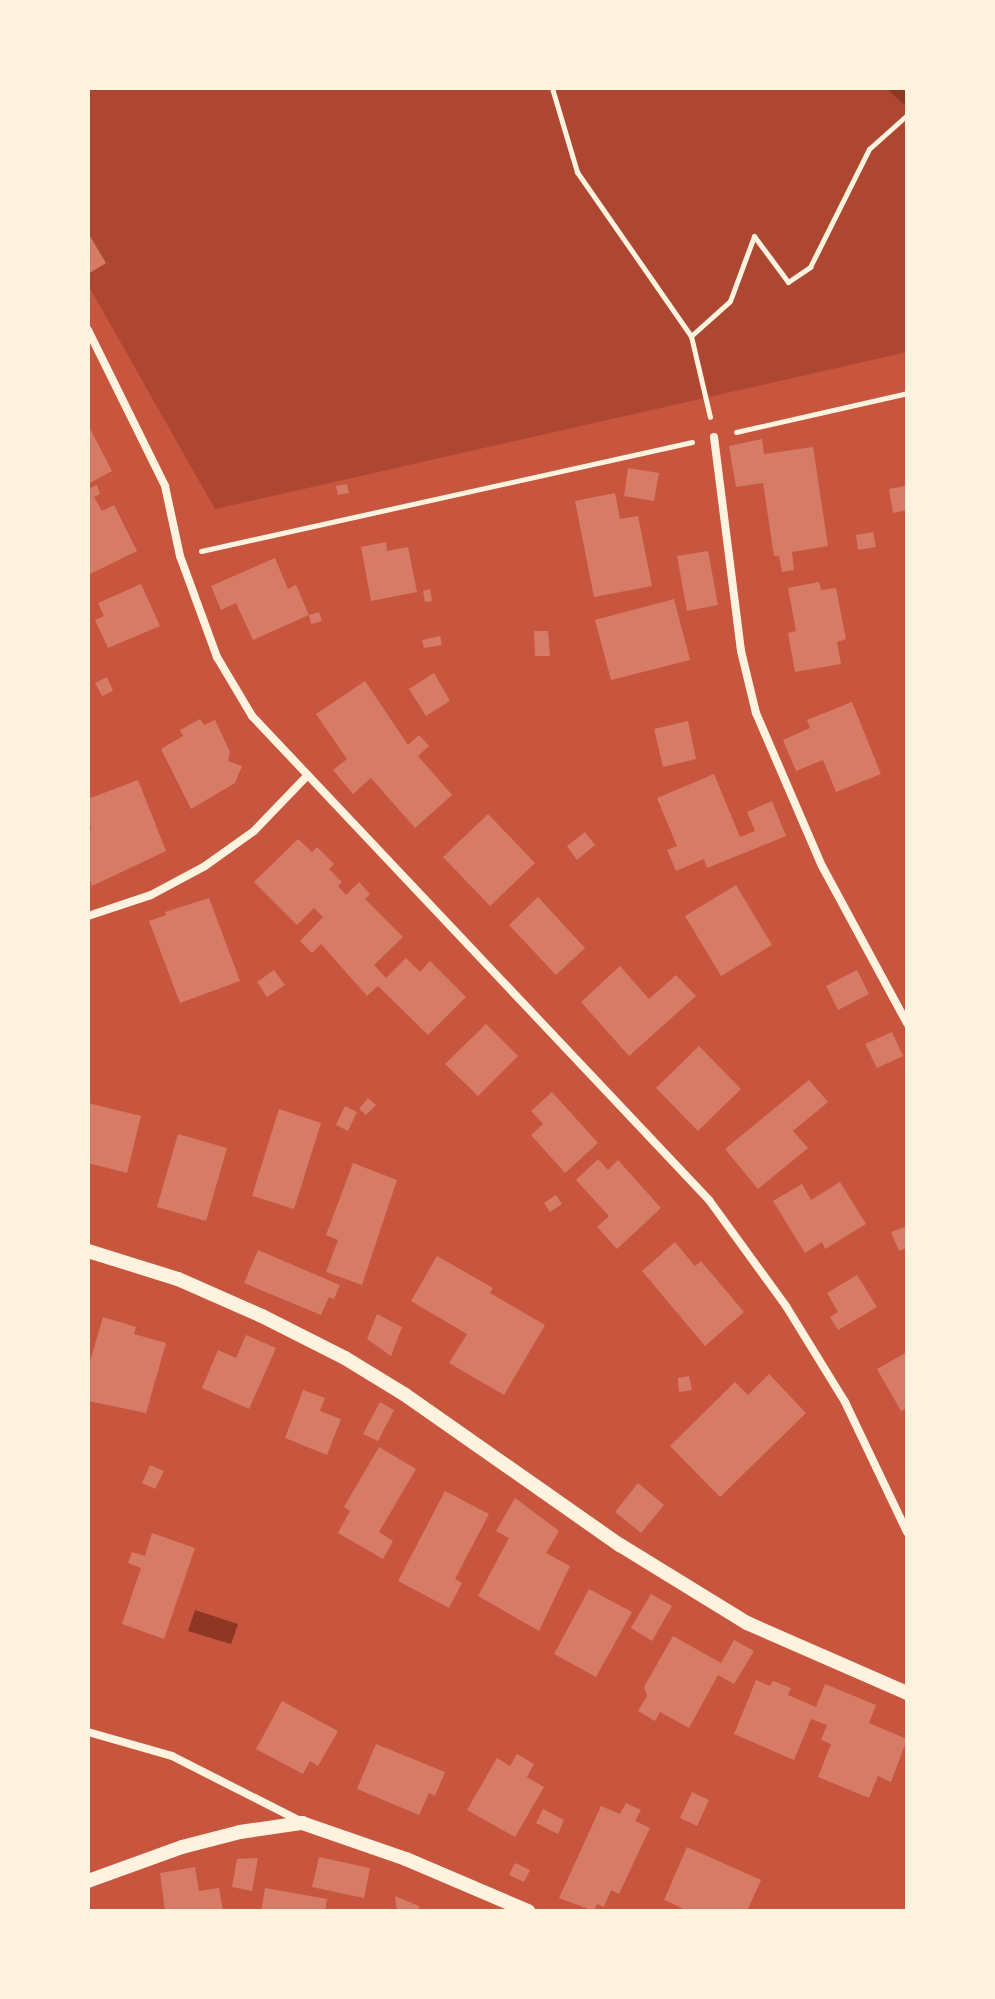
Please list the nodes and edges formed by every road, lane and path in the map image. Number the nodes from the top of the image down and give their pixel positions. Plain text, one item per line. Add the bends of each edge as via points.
1 (552, 88) edge
2 (907, 115) edge
3 (88, 330) edge
4 (691, 336) junction
5 (907, 393) edge
6 (733, 433) dead end
7 (714, 437) joint
8 (695, 442) dead end
9 (180, 556) junction
10 (307, 776) junction
11 (88, 916) edge
12 (907, 1023) edge
13 (88, 1251) edge
14 (907, 1532) edge
15 (907, 1693) edge
16 (88, 1732) edge
17 (302, 1823) junction
18 (88, 1881) edge
19 (528, 1911) edge

1 - 4 path via 577,172
2 - 4 path via 869,149 810,267 788,282 754,236 730,301
3 - 9 street via 165,486
4 - 7 path
5 - 6 path
7 - 12 street via 741,651 756,713 822,866
8 - 9 path
9 - 10 street via 217,657 252,716
10 - 11 street via 254,831 205,866 151,895
10 - 14 street via 709,1200 786,1306 845,1402
13 - 15 street via 178,1279 345,1358 620,1545 747,1623
16 - 17 street via 172,1756
17 - 18 street via 182,1847
17 - 19 street via 406,1859

